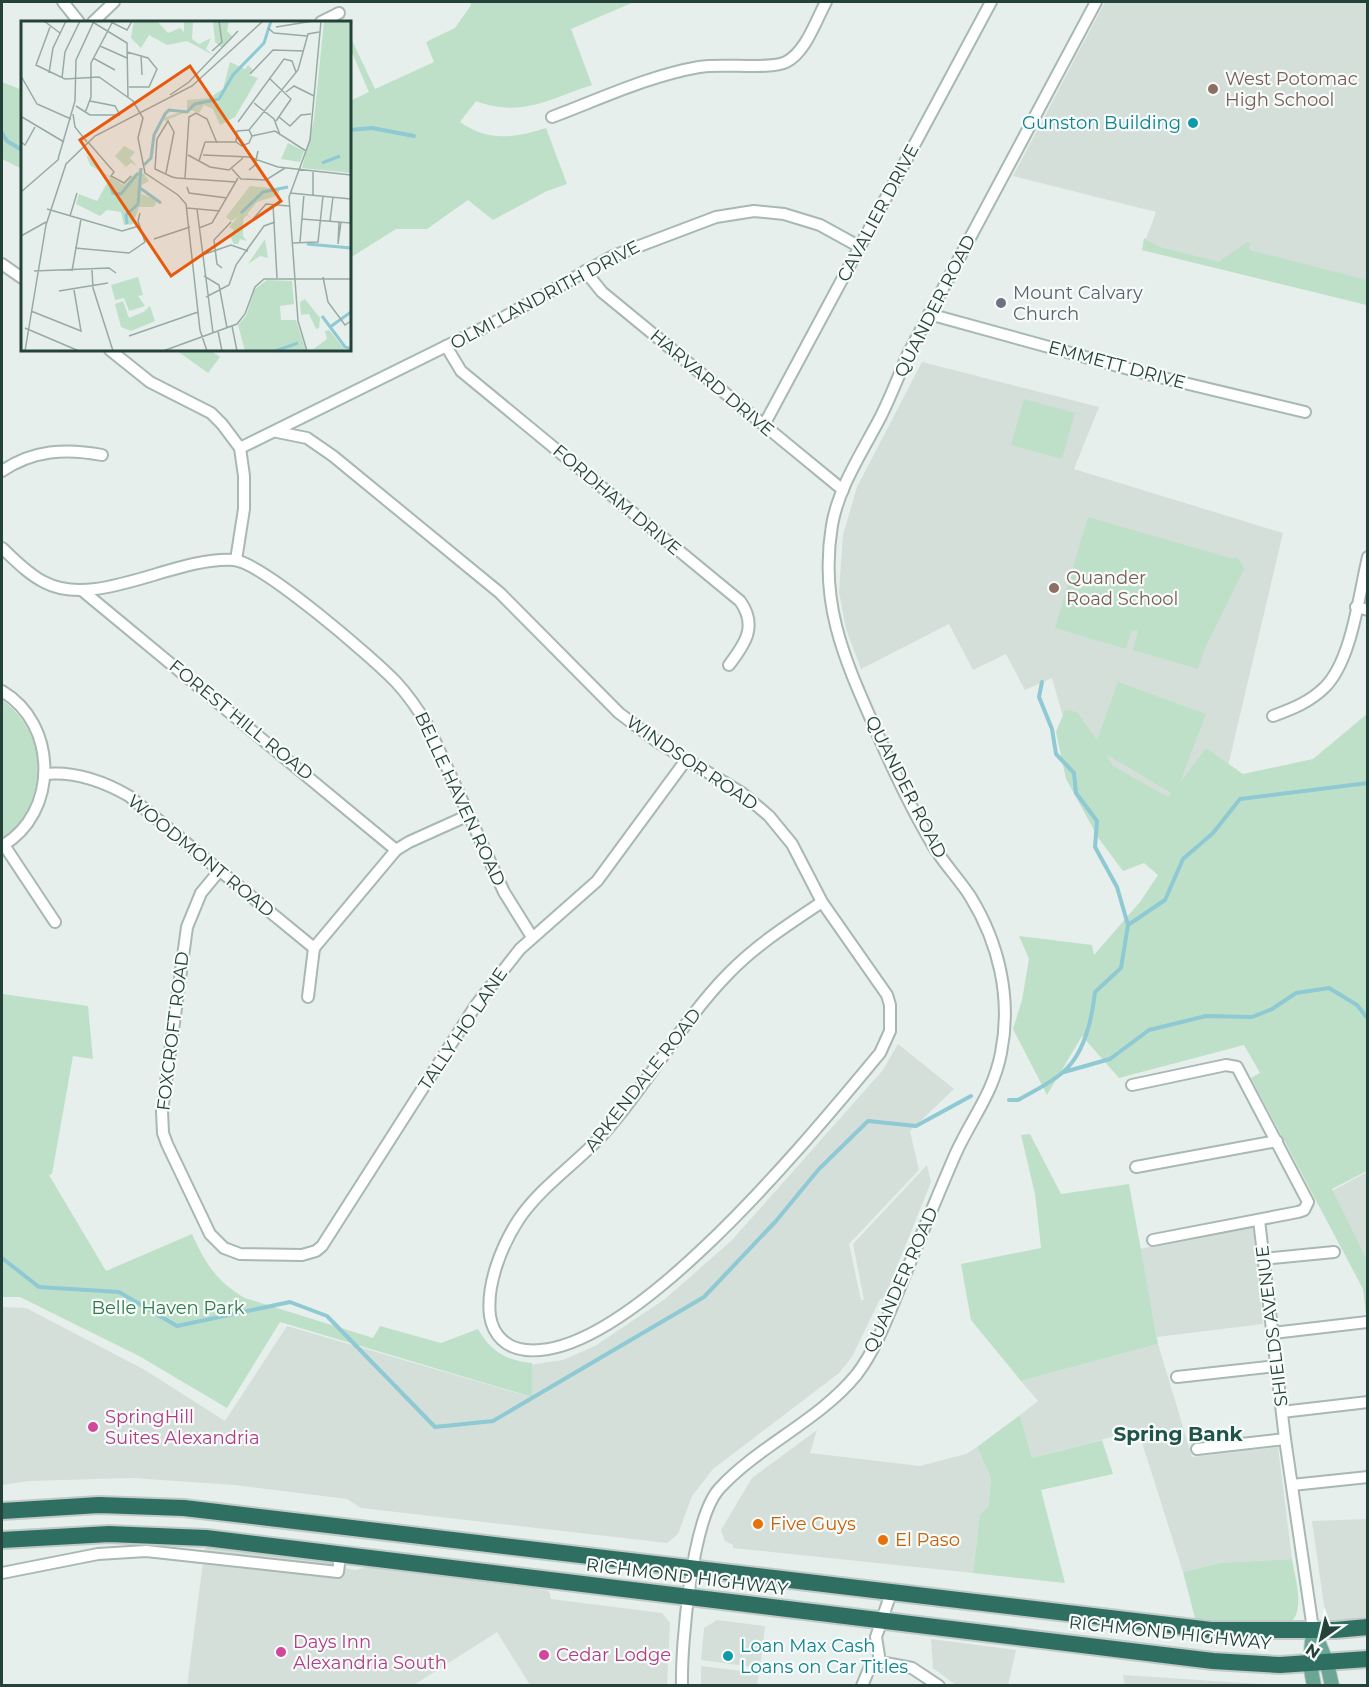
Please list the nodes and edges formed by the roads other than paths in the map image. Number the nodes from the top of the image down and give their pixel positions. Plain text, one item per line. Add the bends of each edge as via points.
1 (63, 2) edge
2 (114, 2) edge
3 (826, 2) edge
4 (991, 2) edge
5 (1096, 2) edge
6 (339, 13) dead end
7 (78, 21) edge
8 (94, 21) edge
9 (323, 21) edge
10 (552, 117) dead end
11 (860, 247) junction
12 (2, 264) edge
13 (585, 271) junction
14 (21, 277) edge
15 (929, 315) junction
16 (446, 346) junction
17 (111, 351) edge
18 (1305, 412) dead end
19 (764, 424) junction
20 (278, 432) junction
21 (240, 448) junction
22 (102, 455) dead end
23 (2, 471) edge
24 (843, 490) junction
25 (2, 548) edge
26 (1368, 556) edge
27 (236, 560) junction
28 (84, 592) junction
29 (1356, 607) junction
30 (1368, 610) edge
31 (729, 665) dead end
32 (2, 691) edge
33 (1273, 716) dead end
34 (686, 760) junction
35 (45, 774) junction
36 (469, 815) junction
37 (3, 845) edge
38 (396, 850) junction
39 (220, 870) junction
40 (822, 902) junction
41 (55, 922) dead end
42 (532, 937) junction
43 (314, 948) junction
44 (308, 997) dead end
45 (1132, 1085) dead end
46 (1277, 1141) junction
47 (1136, 1167) dead end
48 (1259, 1220) junction
49 (1153, 1240) dead end
50 (1334, 1252) dead end
51 (268, 1254) joint
52 (1263, 1259) junction
53 (491, 1317) joint
54 (1367, 1322) edge
55 (1273, 1333) junction
56 (1277, 1365) junction
57 (1178, 1377) dead end
58 (1368, 1402) edge
59 (1282, 1412) junction
60 (1285, 1439) junction
61 (1197, 1449) dead end
62 (1368, 1477) edge
63 (1292, 1485) junction
64 (2, 1511) edge
65 (2, 1540) edge
66 (340, 1555) junction
67 (693, 1570) junction
68 (2, 1573) edge
69 (891, 1593) junction
70 (690, 1597) junction
71 (882, 1620) junction
72 (1368, 1627) edge
73 (1313, 1629) junction
74 (1368, 1659) edge
75 (880, 1662) junction
76 (1328, 1663) junction
77 (1310, 1664) junction
78 (682, 1686) edge
79 (862, 1686) edge
80 (939, 1686) edge
81 (1314, 1686) edge
82 (1332, 1686) edge

1 - 7 street
2 - 8 street
3 - 10 street via 801,48 787,61 770,66 716,64 679,71
4 - 11 street, CAVALIER DRIVE
5 - 15 street, QUANDER ROAD
6 - 9 street
11 - 13 street, OLMI LANDRITH DRIVE via 800,218 742,211 664,235
11 - 19 street, CAVALIER DRIVE
12 - 14 street
13 - 16 street, OLMI LANDRITH DRIVE
13 - 19 street, HARVARD DRIVE via 602,292
15 - 18 street, EMMETT DRIVE
15 - 24 street, QUANDER ROAD
16 - 20 street, OLMI LANDRITH DRIVE
16 - 31 street, FORDHAM DRIVE via 461,371 740,601 749,617 749,633
17 - 21 street via 150,382 211,413
19 - 24 street, HARVARD DRIVE
20 - 21 street, OLMI LANDRITH DRIVE
20 - 34 street, WINDSOR ROAD via 307,438 333,456 500,593 619,713
21 - 27 street via 244,509
22 - 23 street via 80,451 43,453
24 - 67 street, QUANDER ROAD via 835,510 829,553 835,630 913,808 940,856 982,916 992,939 1004,994 1002,1045 988,1096 957,1152 885,1324 860,1369 828,1402 716,1493 700,1525
25 - 28 street, BELLE HAVEN ROAD via 43,582
26 - 29 street
27 - 28 street, BELLE HAVEN ROAD via 204,562
27 - 36 street, BELLE HAVEN ROAD via 265,572 397,683 428,726
28 - 38 street, FOREST HILL ROAD
29 - 30 street
29 - 33 street via 1334,676 1304,703
32 - 35 street via 14,698 37,732
34 - 40 street, WINDSOR ROAD via 742,793 769,816 804,863
34 - 42 street, TALLY HO LANE via 597,881
35 - 37 street via 34,813 21,831
35 - 39 street, WOODMONT ROAD via 82,776 110,785 140,804
36 - 38 street
36 - 42 street, BELLE HAVEN ROAD via 504,892
37 - 41 street
38 - 43 street
39 - 43 street, WOODMONT ROAD
39 - 51 street, FOXCROFT ROAD via 201,894 187,927 161,1121 167,1144 214,1240 231,1252
40 - 53 street, ARKENDALE ROAD via 783,928 728,974 608,1129 526,1210 509,1235 497,1265
40 - 53 street, WINDSOR ROAD via 887,995 890,1031 880,1053 749,1205 701,1252 595,1332 552,1349 521,1350 504,1342
42 - 51 street, TALLY HO LANE via 476,1005 322,1246 307,1254
43 - 44 street
45 - 46 street, SHIELDS AVENUE via 1233,1065 1242,1073
46 - 47 street
46 - 48 street, SHIELDS AVENUE via 1308,1202 1304,1210
48 - 49 street
48 - 52 street, SHIELDS AVENUE
50 - 52 street
52 - 55 street, SHIELDS AVENUE
54 - 55 street
55 - 56 street, SHIELDS AVENUE
56 - 57 street
56 - 59 street, SHIELDS AVENUE
58 - 59 street
59 - 60 street, SHIELDS AVENUE
60 - 61 street
60 - 63 street, SHIELDS AVENUE
62 - 63 street
63 - 73 street, SHIELDS AVENUE
64 - 67 highway, RICHMOND HIGHWAY via 99,1505 184,1508
65 - 66 highway, RICHMOND HIGHWAY via 150,1535
66 - 68 street via 338,1572 146,1551 98,1554
66 - 70 highway, RICHMOND HIGHWAY
67 - 69 highway, RICHMOND HIGHWAY
67 - 70 street, QUANDER ROAD
69 - 71 street
69 - 73 highway, RICHMOND HIGHWAY via 1211,1630
70 - 71 highway, RICHMOND HIGHWAY
70 - 78 street, QUANDER ROAD
71 - 75 street via 875,1642
71 - 77 highway, RICHMOND HIGHWAY via 1213,1661
72 - 73 highway, RICHMOND HIGHWAY
73 - 76 main road
73 - 77 main road
74 - 76 highway, RICHMOND HIGHWAY
75 - 79 street via 869,1669
75 - 80 street via 912,1668
76 - 77 highway, RICHMOND HIGHWAY
76 - 82 main road
77 - 81 main road

